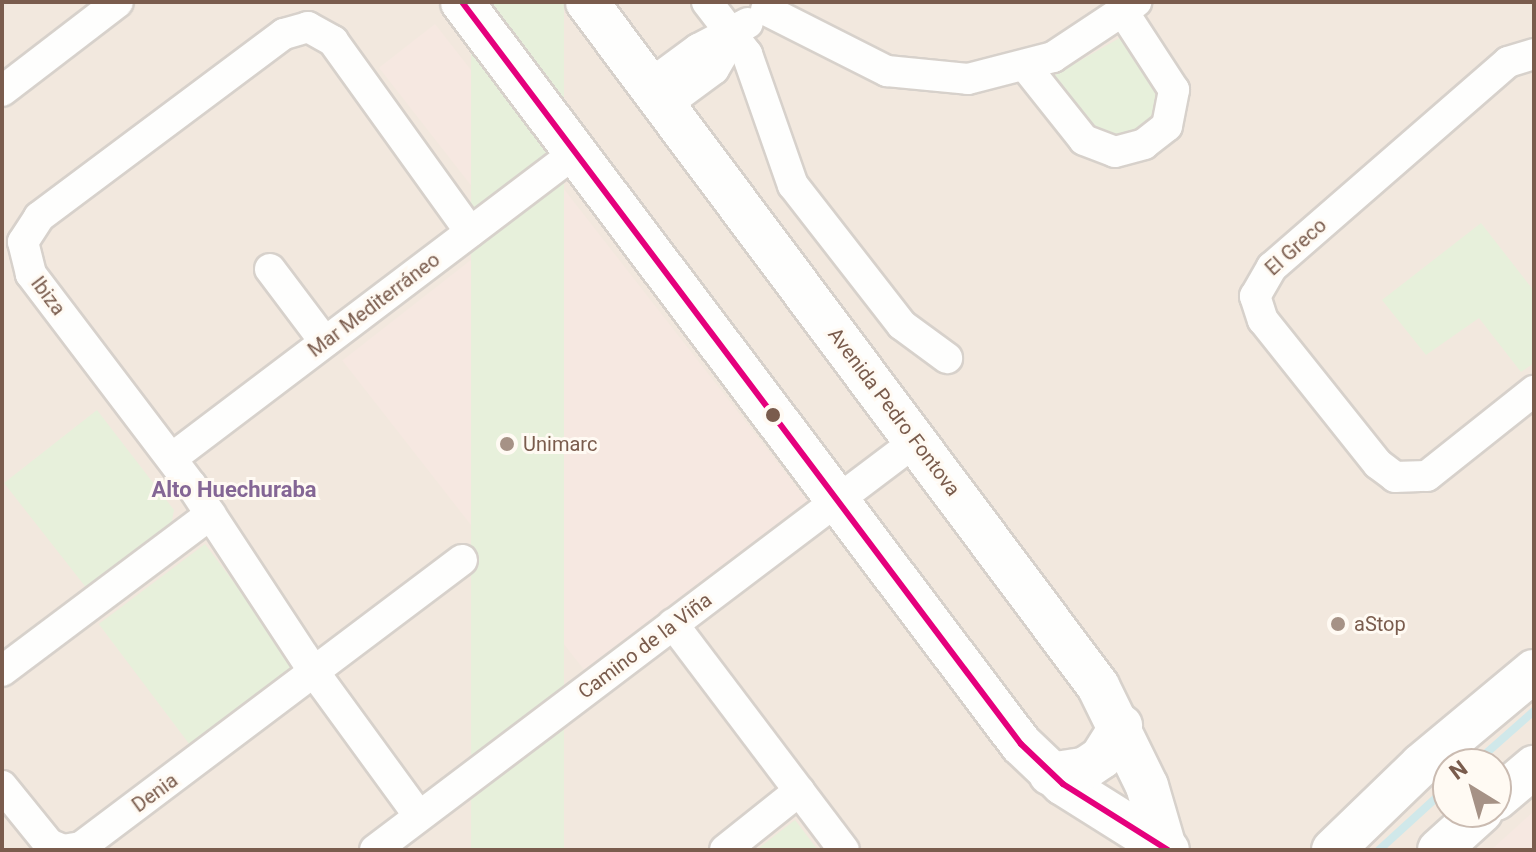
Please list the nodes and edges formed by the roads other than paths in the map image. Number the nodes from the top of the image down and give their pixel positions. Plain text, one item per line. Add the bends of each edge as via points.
1 (118, 2) edge
2 (462, 2) edge
3 (587, 2) edge
4 (707, 2) edge
5 (767, 6) edge
6 (1130, 8) edge
7 (735, 33) junction
8 (1534, 54) edge
9 (1026, 67) junction
10 (2, 91) edge
11 (656, 95) junction
12 (576, 152) junction
13 (470, 232) junction
14 (270, 269) dead end
15 (325, 342) junction
16 (947, 358) dead end
17 (1534, 391) edge
18 (916, 441) junction
19 (172, 458) junction
20 (837, 501) junction
21 (211, 514) junction
22 (462, 560) dead end
23 (673, 624) junction
24 (2, 671) edge
25 (1534, 671) edge
26 (316, 675) junction
27 (1121, 726) junction
28 (1534, 767) edge
29 (1050, 774) junction
30 (2, 786) edge
31 (1512, 786) edge
32 (799, 791) junction
33 (419, 816) junction
34 (1463, 828) edge
35 (1166, 847) edge
36 (375, 850) edge
37 (725, 850) edge
38 (844, 850) edge
39 (1333, 850) edge
40 (1439, 850) edge

1 - 10 street
2 - 12 street, Avenida Pedro Fontova
3 - 11 street, Avenida Pedro Fontova
4 - 7 street
5 - 7 street
5 - 9 street via 864,63 912,77 968,79
6 - 9 street via 1078,44
6 - 9 street via 1174,90 1167,126 1144,144 1115,152 1084,140
7 - 11 street via 714,69
7 - 16 street via 793,185 902,325
8 - 17 street, El Greco via 1508,62 1272,267 1256,288 1255,304 1378,464 1406,479 1436,470
11 - 18 street, Avenida Pedro Fontova
12 - 13 street, Mar Mediterráneo
12 - 20 street, Avenida Pedro Fontova
13 - 15 street, Mar Mediterráneo
13 - 19 street, Ibiza via 333,41 308,27 284,34 39,217 23,242 26,264
14 - 15 street
15 - 19 street, Mar Mediterráneo
18 - 20 street, Camino de la Viña
18 - 27 street, Avenida Pedro Fontova via 1082,662
19 - 21 street, Ibiza
20 - 23 street, Camino de la Viña
20 - 29 street, Avenida Pedro Fontova via 1021,744
21 - 24 street
21 - 26 street, Ibiza
22 - 26 street, Denia
23 - 32 street
23 - 33 street, Camino de la Viña
25 - 39 street via 1421,765
26 - 30 street, Denia via 81,847 63,850 49,844
26 - 33 street, Ibiza
27 - 29 street via 1093,763
27 - 35 street, Avenida Pedro Fontova
28 - 31 street
29 - 35 street, Avenida Pedro Fontova
32 - 37 street
32 - 38 street
33 - 36 street, Camino de la Viña
34 - 40 street

